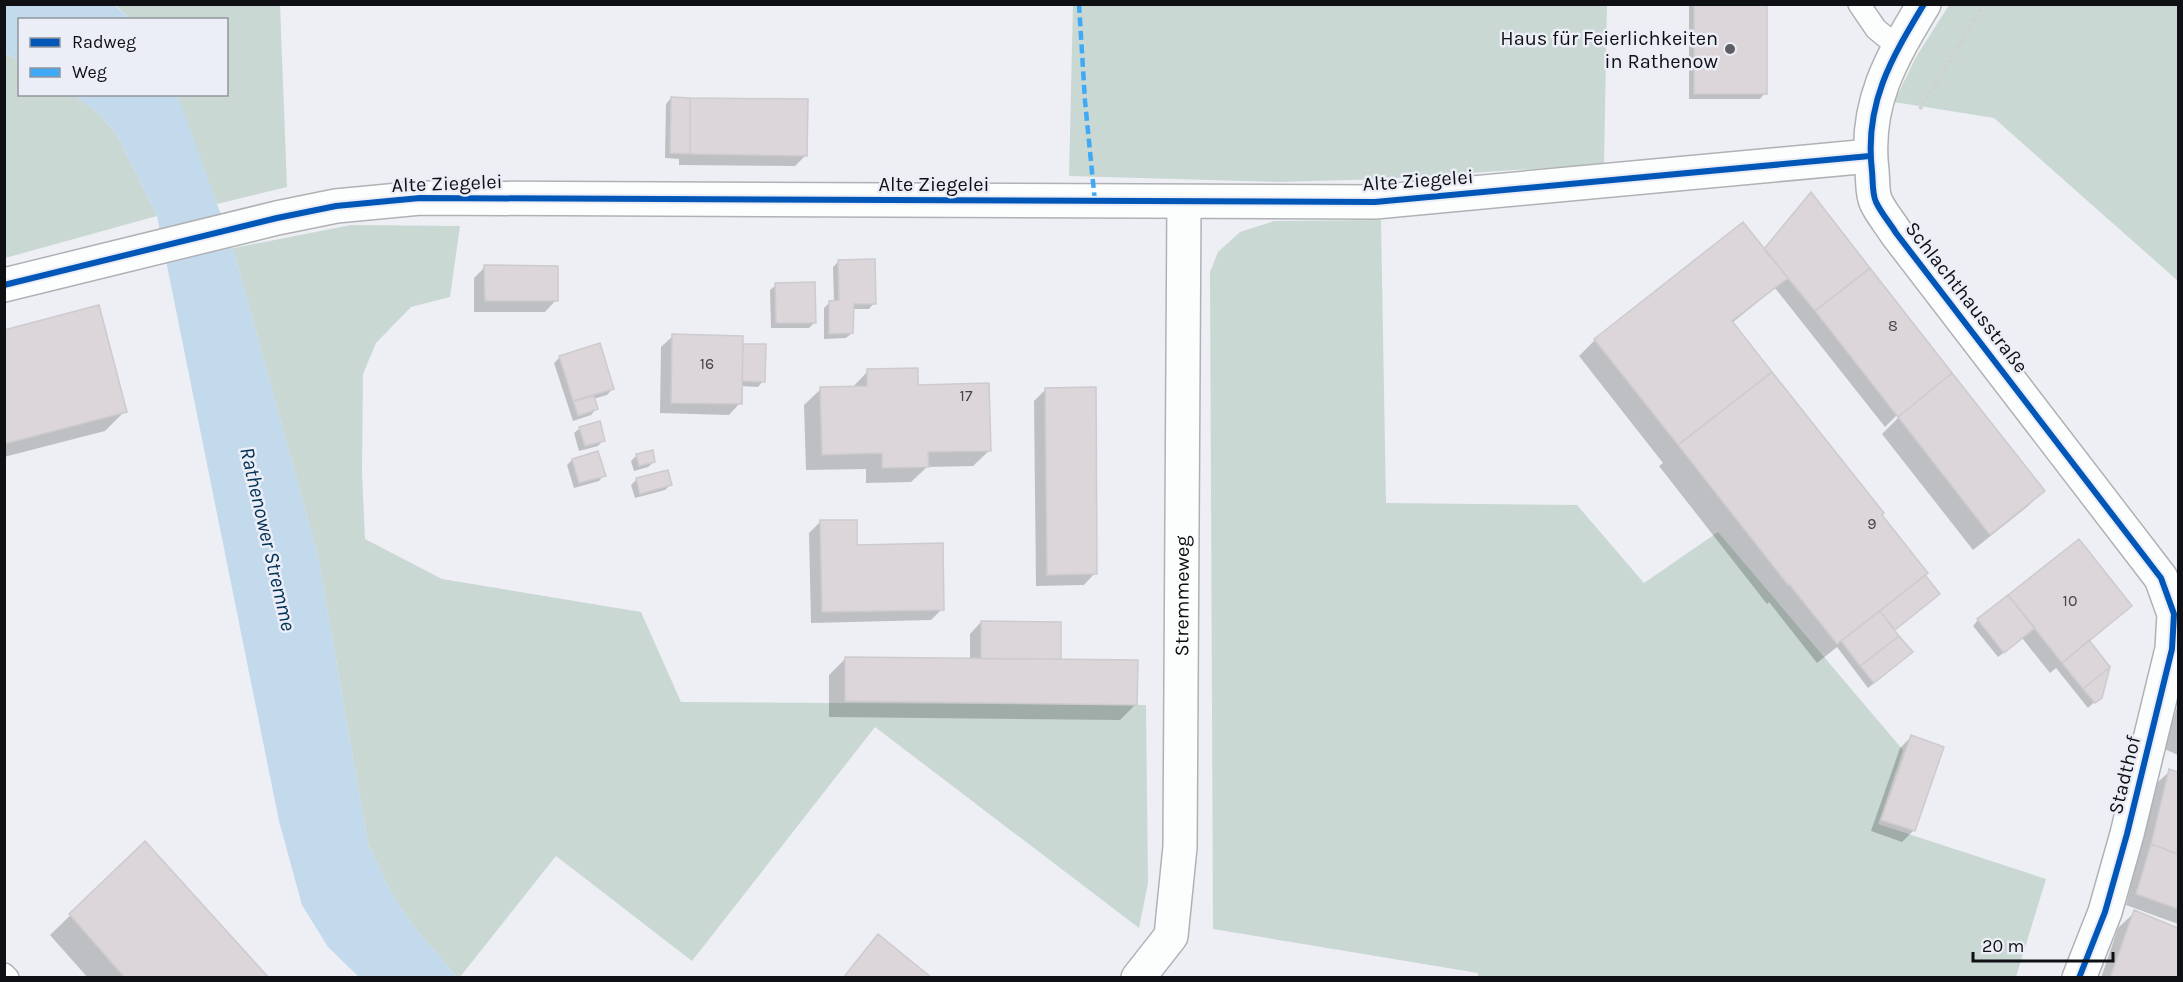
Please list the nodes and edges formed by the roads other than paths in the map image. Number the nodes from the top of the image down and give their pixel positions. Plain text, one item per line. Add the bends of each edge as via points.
1 (1859, 4) edge
2 (1924, 4) edge
3 (1898, 47) junction
4 (1870, 156) junction
5 (1184, 202) junction
6 (4, 285) edge
7 (2170, 572) edge
8 (4, 974) edge
9 (8, 978) edge
10 (1138, 978) edge
11 (2079, 978) edge

1 - 3 lane via 1876,29
2 - 3 street, Schlachthausstraße
3 - 4 street, Schlachthausstraße via 1873,115
4 - 5 street, Alte Ziegelei via 1375,202
4 - 7 street, Schlachthausstraße via 1875,201 1896,233 2055,438
5 - 6 street, Alte Ziegelei via 420,198 336,206 277,218
5 - 10 street, Stremmeweg via 1180,847 1171,936
7 - 11 street, Stadthof via 2175,614 2172,649 2105,912
8 - 9 lane

